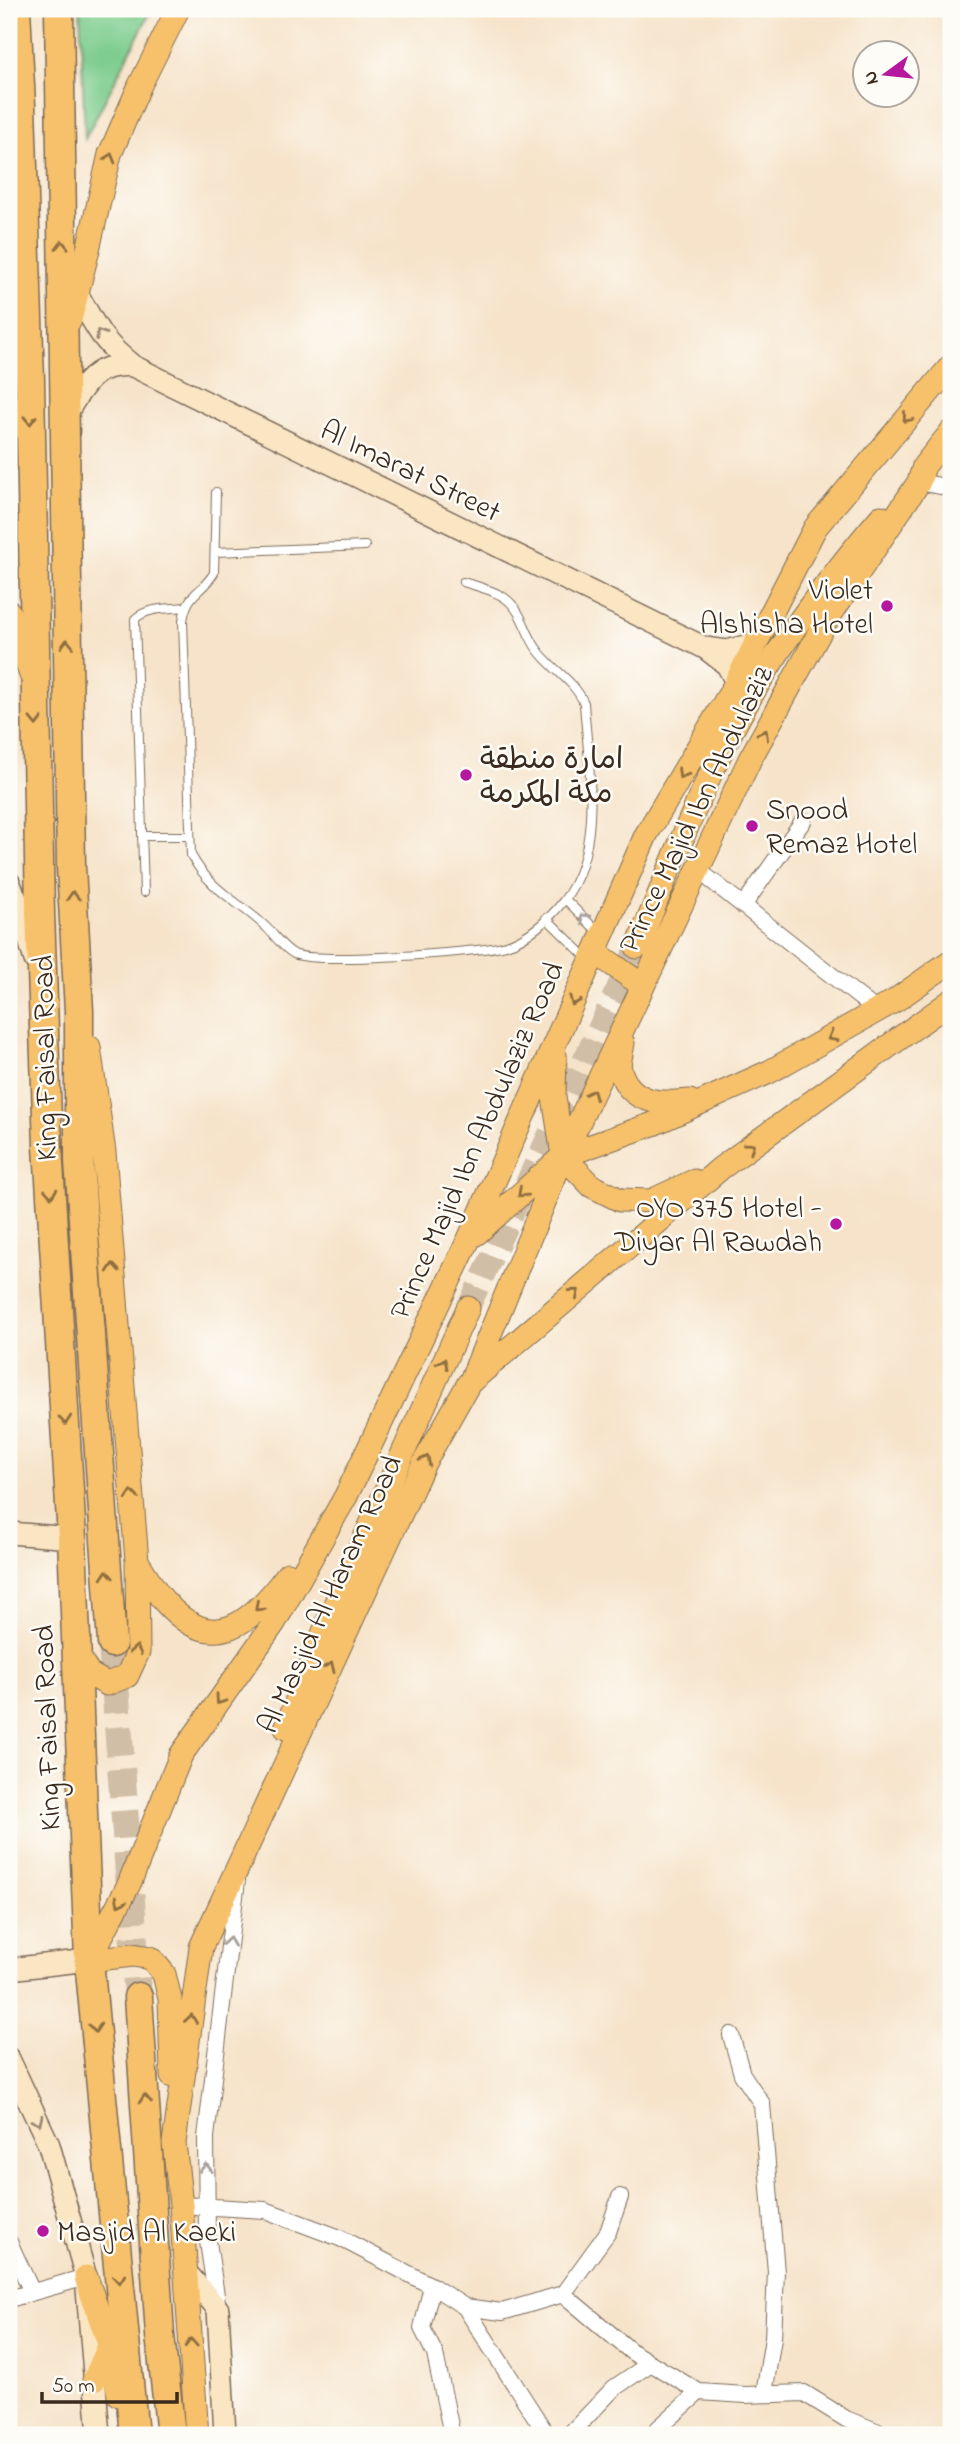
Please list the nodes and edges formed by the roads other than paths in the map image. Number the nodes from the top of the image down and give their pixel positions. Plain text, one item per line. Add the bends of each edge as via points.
1 (16, 9) edge
2 (59, 9) edge
3 (178, 9) edge
4 (77, 293) junction
5 (63, 343) junction
6 (133, 366) junction
7 (951, 366) edge
8 (64, 417) junction
9 (951, 432) edge
10 (922, 474) junction
11 (951, 488) edge
12 (216, 492) dead end
13 (365, 546) dead end
14 (216, 552) junction
15 (463, 582) dead end
16 (185, 607) junction
17 (9, 612) edge
18 (757, 643) junction
19 (13, 648) edge
20 (705, 648) junction
21 (736, 682) junction
22 (35, 688) junction
23 (803, 821) dead end
24 (142, 836) junction
25 (189, 836) junction
26 (698, 870) junction
27 (9, 882) edge
28 (144, 892) dead end
29 (565, 899) junction
30 (743, 906) junction
31 (546, 918) junction
32 (637, 947) tunnel mouth
33 (596, 950) junction
34 (951, 961) edge
35 (76, 964) junction
36 (42, 983) junction
37 (643, 986) junction
38 (951, 1001) edge
39 (877, 1011) junction
40 (625, 1023) junction
41 (556, 1042) junction
42 (707, 1100) junction
43 (563, 1156) junction
44 (721, 1168) junction
45 (469, 1240) junction
46 (468, 1308) tunnel mouth
47 (470, 1383) junction
48 (346, 1496) junction
49 (9, 1534) edge
50 (72, 1538) junction
51 (137, 1561) junction
52 (111, 1643) tunnel mouth
53 (77, 1654) junction
54 (240, 1862) junction
55 (201, 1947) junction
56 (89, 1960) junction
57 (9, 1969) edge
58 (138, 1997) tunnel mouth
59 (731, 2035) dead end
60 (9, 2059) edge
61 (174, 2143) junction
62 (620, 2197) dead end
63 (181, 2205) junction
64 (205, 2207) junction
65 (9, 2242) edge
66 (186, 2272) junction
67 (86, 2277) junction
68 (432, 2286) junction
69 (32, 2292) junction
70 (563, 2294) junction
71 (9, 2299) edge
72 (465, 2307) junction
73 (218, 2309) junction
74 (116, 2333) junction
75 (651, 2363) junction
76 (94, 2380) junction
77 (699, 2392) junction
78 (764, 2395) junction
79 (99, 2435) edge
80 (126, 2435) edge
81 (134, 2435) edge
82 (172, 2435) edge
83 (197, 2435) edge
84 (225, 2435) edge
85 (452, 2435) edge
86 (547, 2435) edge
87 (569, 2435) edge
88 (652, 2435) edge
89 (886, 2435) edge

1 -> 22 highway, King Faisal Road via 30,380
5 -> 2 highway, King Faisal Road
4 -> 3 main road via 110,154
4 - 5 main road
6 -> 4 street, Al Imarat Street via 99,335
5 - 8 highway, King Faisal Road
6 - 8 street via 120,365 92,375
6 - 20 street, Al Imarat Street
7 -> 18 main road, Prince Majid Ibn Abdulaziz Road via 816,528
35 -> 8 highway, King Faisal Road
9 - 10 main road, Prince Majid Ibn Abdulaziz
10 - 11 street
26 -> 10 main road, Prince Majid Ibn Abdulaziz via 750,759 826,621
10 - 32 main road, Prince Majid Ibn Abdulaziz via 831,576 757,687 722,750
12 - 14 lane
13 - 14 lane
14 - 16 lane via 214,573
15 - 29 lane via 505,598 526,625 537,650 573,684 584,703 590,828 582,866
16 - 24 lane via 141,613 135,620
16 - 25 lane
17 - 19 main road
18 - 20 street via 726,651
18 - 21 main road, Prince Majid Ibn Abdulaziz Road
19 - 22 main road
20 - 21 street, Al Imarat Street via 727,665
21 -> 33 main road, Prince Majid Ibn Abdulaziz Road via 646,835
22 -> 36 highway, King Faisal Road
23 - 30 street
24 - 25 lane
24 - 28 lane
25 - 31 lane via 191,855 214,887 266,927 280,944 305,957 484,950 521,940
26 - 30 street
26 - 37 main road, Prince Majid Ibn Abdulaziz
27 - 36 street
29 - 31 lane
33 -> 29 lane
30 - 39 street
31 - 33 lane
33 - 37 main road
33 -> 41 main road, Prince Majid Ibn Abdulaziz Road
34 - 39 main road
51 -> 35 main road via 104,1152
52 -> 35 highway, King Faisal Road via 79,1161
36 -> 50 highway, King Faisal Road
37 - 40 main road, Prince Majid Ibn Abdulaziz
44 -> 38 main road, Al Masjid Al Haram Road
39 -> 42 main road via 769,1072
40 - 42 main road via 620,1069 634,1094 660,1104
43 -> 40 main road, Prince Majid Ibn Abdulaziz
41 - 43 main road via 554,1097
41 - 45 main road, Prince Majid Ibn Abdulaziz Road
42 - 43 main road
43 - 44 main road via 592,1186 620,1200 651,1201
43 -> 45 main road
43 - 47 main road, Prince Majid Ibn Abdulaziz
47 -> 44 main road, Al Masjid Al Haram Road
45 - 48 main road, Prince Majid Ibn Abdulaziz Road
55 -> 46 main road via 333,1609
54 -> 47 main road, Al Masjid Al Haram Road via 425,1461
48 -> 51 main road via 271,1597 242,1623 215,1632 192,1627 164,1601
48 -> 56 main road, Prince Majid Ibn Abdulaziz Road via 274,1623 181,1755 129,1884
49 - 50 street
50 - 53 highway, King Faisal Road
53 -> 51 main road via 89,1674 107,1685 127,1676 138,1652
53 - 56 highway, King Faisal Road
54 - 55 main road, Al Masjid Al Haram Road
64 -> 54 street via 206,2137
61 -> 55 main road, Al Masjid Al Haram Road
56 - 57 street
56 - 61 main road via 142,1956 151,1958 164,1974 170,1999
56 -> 74 highway, King Faisal Road
82 -> 58 highway via 160,2335
59 - 78 street via 742,2074 762,2104 776,2273 774,2338
60 -> 67 street via 49,2146
61 - 63 main road, Al Masjid Al Haram Road
62 - 70 street via 608,2232
63 - 64 street
63 - 66 main road, Al Masjid Al Haram Road
64 - 68 street via 265,2210 340,2238
64 - 73 street
65 - 69 street
66 - 73 street
83 -> 66 main road, Al Masjid Al Haram Road
67 - 69 street
67 - 74 main road
67 - 76 street
68 - 72 street
68 - 85 street via 422,2328 435,2354
69 - 71 street
70 - 72 street via 502,2312
70 - 75 street
72 - 86 street
73 - 84 street
74 - 76 main road
74 - 80 main road
74 - 81 highway, King Faisal Road
75 - 77 street
75 - 87 street via 614,2388
76 - 79 street
77 - 78 street
77 - 88 street
78 - 89 street via 804,2393 846,2419

